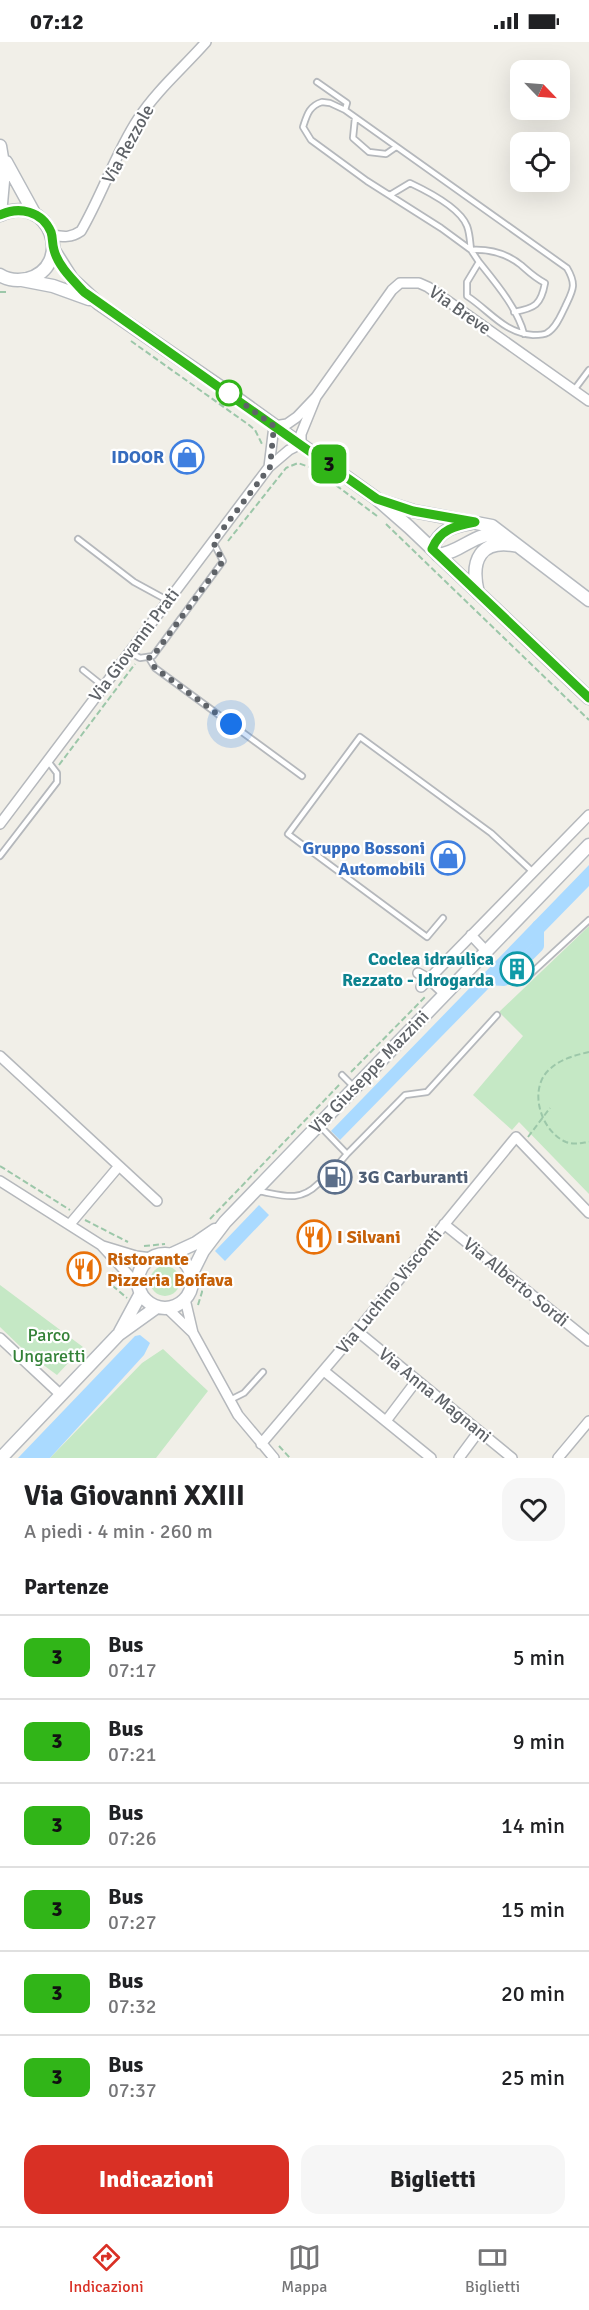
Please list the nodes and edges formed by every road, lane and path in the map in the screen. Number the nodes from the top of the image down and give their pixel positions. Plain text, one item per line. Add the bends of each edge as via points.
1 (206, 42) edge
2 (317, 82) dead end
3 (345, 110) junction
4 (354, 118) junction
5 (396, 147) junction
6 (1, 150) edge
7 (390, 195) junction
8 (34, 213) junction
9 (0, 215) edge
10 (52, 235) junction
11 (53, 249) junction
12 (471, 250) junction
13 (479, 262) junction
14 (1, 277) edge
15 (21, 280) junction
16 (0, 292) edge
17 (12, 292) dead end
18 (98, 303) junction
19 (514, 312) junction
20 (524, 334) junction
21 (129, 340) dead end
22 (589, 370) edge
23 (574, 390) junction
24 (316, 397) junction
25 (589, 401) edge
26 (274, 426) junction
27 (301, 444) junction
28 (262, 445) dead end
29 (270, 467) junction
30 (377, 499) junction
31 (475, 522) junction
32 (508, 537) junction
33 (78, 539) dead end
34 (228, 541) dead end
35 (213, 542) junction
36 (522, 547) junction
37 (435, 552) junction
38 (478, 594) junction
39 (167, 600) junction
40 (589, 600) edge
41 (128, 652) junction
42 (149, 658) junction
43 (133, 668) dead end
44 (83, 670) dead end
45 (103, 686) junction
46 (589, 698) edge
47 (589, 720) edge
48 (63, 759) dead end
49 (47, 760) junction
50 (302, 776) dead end
51 (589, 815) edge
52 (0, 824) edge
53 (589, 844) edge
54 (584, 853) edge
55 (0, 856) edge
56 (533, 872) junction
57 (443, 918) dead end
58 (589, 920) edge
59 (471, 935) junction
60 (486, 951) junction
61 (520, 973) dead end
62 (418, 974) dead end
63 (429, 979) junction
64 (423, 991) joint
65 (445, 994) junction
66 (497, 1016) dead end
67 (589, 1052) edge
68 (0, 1056) edge
69 (351, 1072) dead end
70 (342, 1075) dead end
71 (340, 1084) dead end
72 (354, 1087) junction
73 (550, 1108) dead end
74 (543, 1117) junction
75 (318, 1125) junction
76 (519, 1141) junction
77 (589, 1142) edge
78 (347, 1154) junction
79 (341, 1161) dead end
80 (0, 1166) edge
81 (119, 1166) junction
82 (0, 1181) edge
83 (318, 1184) dead end
84 (255, 1191) junction
85 (158, 1201) dead end
86 (589, 1213) edge
87 (77, 1215) junction
88 (225, 1222) junction
89 (206, 1223) dead end
90 (70, 1224) junction
91 (444, 1224) junction
92 (130, 1243) dead end
93 (101, 1245) junction
94 (140, 1246) dead end
95 (169, 1250) junction
96 (151, 1258) junction
97 (116, 1266) dead end
98 (197, 1275) junction
99 (140, 1289) junction
100 (185, 1299) junction
101 (129, 1302) dead end
102 (162, 1307) junction
103 (197, 1312) dead end
104 (357, 1331) junction
105 (193, 1333) junction
106 (118, 1335) junction
107 (0, 1338) edge
108 (589, 1341) edge
109 (324, 1371) junction
110 (263, 1372) dead end
111 (417, 1380) junction
112 (61, 1395) junction
113 (230, 1400) junction
114 (386, 1421) junction
115 (589, 1421) edge
116 (479, 1431) junction
117 (261, 1444) junction
118 (1, 1458) edge
119 (274, 1458) edge
120 (431, 1458) edge
121 (459, 1458) edge
122 (512, 1458) edge
123 (558, 1458) edge

1 - 10 street, Via Rezzole via 168,80 138,119 81,231 74,236
2 - 3 lane via 347,103
3 - 4 lane
3 - 7 lane via 330,103 315,104 303,127 306,134
4 - 5 lane
4 - 5 lane via 353,138 369,152 386,154
5 - 20 lane via 567,268 574,286 558,321 547,333
6 - 8 street
6 - 9 street via 4,185
7 - 12 lane
7 - 12 lane via 410,183 447,204 466,224
8 - 9 street via 17,210
8 - 10 street
10 - 11 street
11 - 15 street via 51,259 39,273
11 - 18 street via 72,279
12 - 13 lane
12 - 19 lane via 499,252 544,283 541,299 533,308
13 - 19 lane
13 - 20 lane via 467,282 467,296 512,330
14 - 15 street
15 - 18 street via 52,286
16 - 17 path
18 - 26 street
19 - 20 lane
21 - 28 path via 249,425
22 - 23 lane
23 - 24 street, Via Breve via 428,287 409,281 392,290
23 - 25 street, Via Breve
24 - 26 street via 287,424
24 - 27 street via 301,434
26 - 27 street
26 - 29 street
27 - 29 street, Via Giovanni Prati
27 - 30 street
29 - 35 street, Via Giovanni Prati
30 - 31 street via 413,511
30 - 37 street
31 - 32 street via 492,526
31 - 37 street via 447,530 438,538
32 - 36 street
32 - 37 street via 483,535 452,552
33 - 39 lane via 134,582
34 - 47 path via 286,468 298,463 314,469 377,516
35 - 39 street, Via Giovanni Prati
35 - 42 lane via 223,561
36 - 38 street via 501,543 482,552 474,572
36 - 40 street
37 - 38 street
38 - 46 street
39 - 41 street, Via Giovanni Prati
41 - 42 lane
41 - 45 street, Via Giovanni Prati
42 - 50 lane via 155,668
43 - 48 path
44 - 45 lane
45 - 49 street, Via Giovanni Prati
49 - 52 street, Via Giovanni Prati
49 - 55 lane via 57,773 57,782
51 - 56 street
53 - 54 street, Via Giuseppe Mazzini
54 - 60 street, Via Giuseppe Mazzini
56 - 57 lane via 360,737 288,834 427,937
56 - 59 street
58 - 61 lane via 526,978
59 - 60 street
59 - 63 street
60 - 65 street, Via Giuseppe Mazzini
62 - 63 street
63 - 64 street
63 - 65 street
64 - 69 path
65 - 72 street, Via Giuseppe Mazzini
66 - 78 lane via 427,1092 405,1095
67 - 74 path via 561,1062 544,1075 537,1095
68 - 81 street
70 - 72 lane
71 - 89 path
72 - 75 street, Via Giuseppe Mazzini
73 - 74 path
74 - 76 path
74 - 77 path via 567,1142
75 - 78 lane
75 - 84 street, Via Giuseppe Mazzini
76 - 86 street
76 - 91 street, Via Luchino Visconti
78 - 79 lane
80 - 87 path
81 - 85 street
81 - 87 street
82 - 90 street
83 - 84 lane via 298,1197
84 - 88 street, Via Giuseppe Mazzini
87 - 90 street
87 - 92 path
88 - 95 street, Via Giuseppe Mazzini via 196,1243
88 - 98 street, Via Giuseppe Mazzini via 203,1251
90 - 93 street
91 - 104 street, Via Luchino Visconti
91 - 108 street, Via Alberto Sordi
93 - 96 street
93 - 99 street
94 - 95 path
95 - 96 street, Via Giuseppe Mazzini
95 - 98 street
96 - 99 street via 142,1268
97 - 101 path via 107,1281
98 - 100 street, Via Giuseppe Mazzini
98 - 103 path via 202,1292
99 - 102 street via 148,1302
99 - 106 street
100 - 102 street via 177,1305
100 - 105 street
102 - 105 street
102 - 106 street
104 - 109 street, Via Luchino Visconti
104 - 111 street, Via Anna Magnani
105 - 113 street
106 - 112 street
107 - 112 street
109 - 114 street
109 - 117 street, Via Luchino Visconti
110 - 113 lane via 244,1393
111 - 114 street
111 - 116 street, Via Anna Magnani
112 - 118 street
113 - 117 street
114 - 120 street
115 - 123 street
116 - 121 street
116 - 122 street, Via Anna Magnani
117 - 119 street

